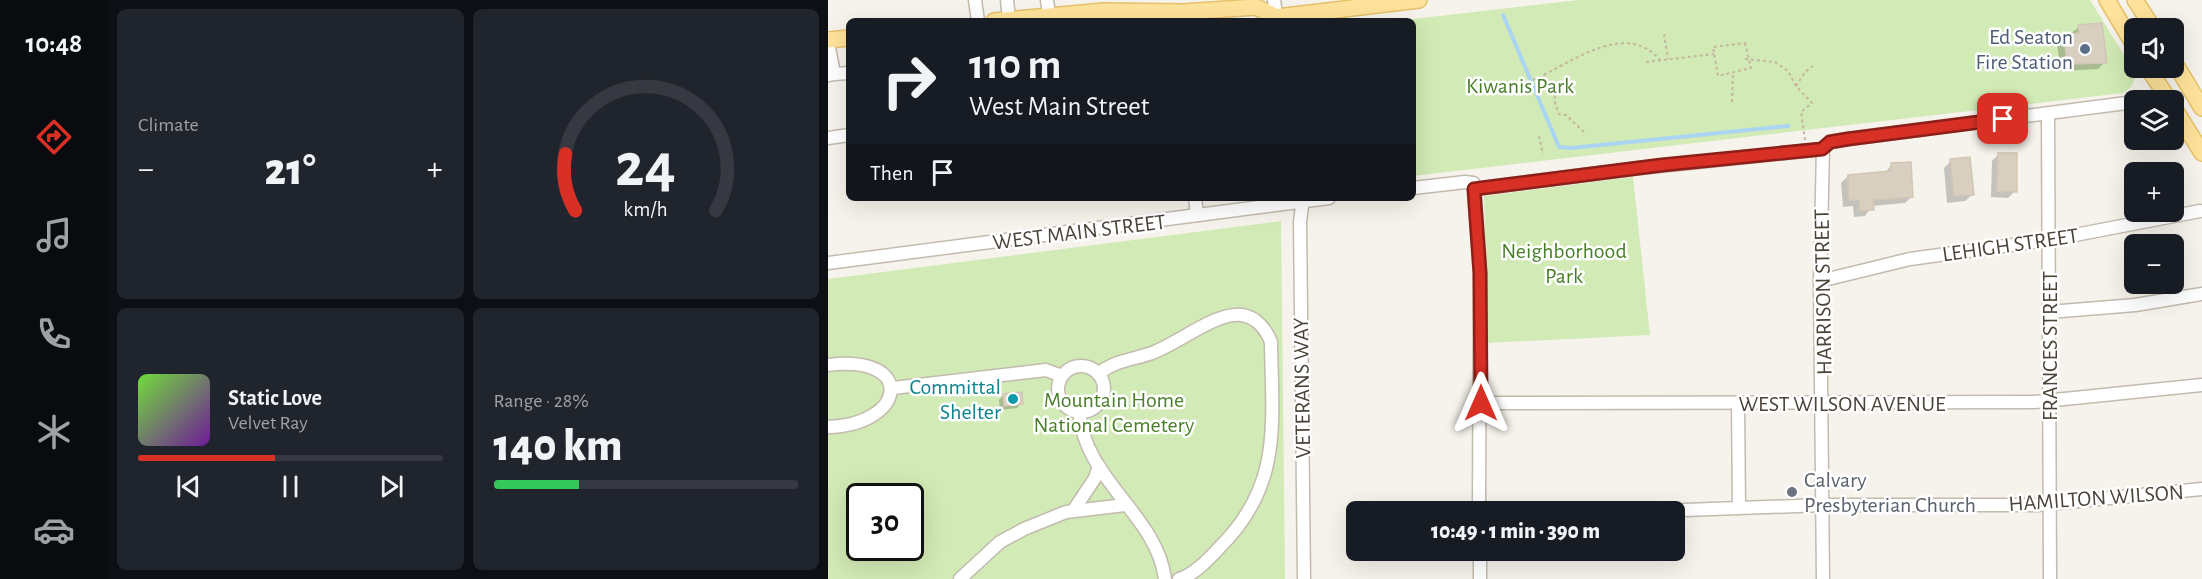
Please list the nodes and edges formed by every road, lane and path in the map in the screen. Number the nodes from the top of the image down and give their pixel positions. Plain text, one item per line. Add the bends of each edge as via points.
1 (975, 0) edge
2 (1007, 0) edge
3 (1201, 0) edge
4 (1274, 0) edge
5 (1419, 0) edge
6 (2107, 0) edge
7 (2135, 0) edge
8 (1261, 4) edge
9 (1094, 6) edge
10 (1048, 8) edge
11 (1178, 11) edge
12 (978, 18) edge
13 (1002, 18) edge
14 (1010, 18) edge
15 (1276, 18) edge
16 (1277, 18) edge
17 (1284, 18) edge
18 (2146, 18) edge
19 (2124, 28) edge
20 (1664, 34) dead end
21 (846, 38) edge
22 (828, 41) edge
23 (1714, 54) junction
24 (1668, 59) junction
25 (1747, 59) junction
26 (1660, 60) junction
27 (1646, 62) dead end
28 (1813, 66) dead end
29 (1733, 72) junction
30 (846, 73) edge
31 (831, 75) edge
32 (1543, 76) junction
33 (2184, 77) edge
34 (1533, 80) dead end
35 (1796, 86) junction
36 (2200, 101) edge
37 (1732, 102) dead end
38 (2124, 103) edge
39 (2048, 114) junction
40 (2184, 125) edge
41 (1584, 132) dead end
42 (846, 135) edge
43 (1539, 136) dead end
44 (828, 138) edge
45 (1806, 149) junction
46 (1822, 149) junction
47 (2202, 153) edge
48 (1543, 154) dead end
49 (1416, 188) edge
50 (1474, 189) junction
51 (1195, 201) edge
52 (1290, 201) edge
53 (1303, 201) edge
54 (2200, 211) dead end
55 (1197, 215) junction
56 (2049, 240) junction
57 (828, 263) edge
58 (1821, 280) junction
59 (2202, 294) edge
60 (2049, 312) junction
61 (828, 365) edge
62 (1098, 374) junction
63 (1062, 376) junction
64 (2202, 385) edge
65 (893, 388) junction
66 (2049, 401) junction
67 (1481, 403) junction
68 (1823, 403) junction
69 (1738, 404) junction
70 (1079, 411) junction
71 (828, 427) edge
72 (1099, 466) junction
73 (2202, 489) edge
74 (1479, 501) edge
75 (2050, 503) junction
76 (1125, 504) junction
77 (1824, 505) junction
78 (1739, 508) junction
79 (1685, 510) edge
80 (1073, 511) junction
81 (1480, 561) edge
82 (960, 579) edge
83 (1165, 579) edge
84 (1179, 579) edge
85 (1304, 579) edge
86 (1480, 579) edge
87 (1823, 579) edge
88 (2050, 579) edge

1 - 12 street
2 - 13 street
3 - 11 main road
4 - 16 street
5 - 17 main road
6 - 19 main road
7 - 18 main road
8 - 11 main road
8 - 15 main road
9 - 10 main road
9 - 11 main road
10 - 14 main road
20 - 24 path
21 - 22 main road
22 - 31 street
23 - 24 path
23 - 25 path via 1713,47 1745,43
23 - 29 path via 1718,76
24 - 26 path
25 - 29 path via 1751,68
25 - 35 path via 1775,62 1788,71
26 - 27 path
26 - 32 path via 1640,46 1610,44
28 - 35 path
29 - 37 path
30 - 31 street
32 - 34 path
32 - 41 path via 1554,87 1559,114 1566,115
33 - 36 main road
35 - 45 path via 1812,103 1802,112
38 - 39 street
39 - 46 street via 1848,139 1830,142
39 - 56 street, FRANCES STREET
40 - 47 main road
42 - 44 street
43 - 48 path
45 - 46 street
45 - 50 street
46 - 58 street, HARRISON STREET
49 - 50 street via 1465,182 1473,183
50 - 67 street via 1480,273
51 - 55 street
52 - 55 street, WEST MAIN STREET
53 - 85 street, VETERANS WAY
54 - 56 street, LEHIGH STREET
55 - 57 street, WEST MAIN STREET
56 - 58 street, LEHIGH STREET via 1910,259
56 - 60 street, FRANCES STREET
58 - 68 street, HARRISON STREET
59 - 60 street via 2135,305
60 - 66 street, FRANCES STREET
61 - 65 street via 846,363 876,369 888,377
62 - 63 street via 1079,366
62 - 70 street via 1104,387 1100,401 1089,410
62 - 84 street via 1109,364 1172,346 1231,315 1251,318 1268,333 1271,449 1259,494 1230,538 1198,568
63 - 65 street via 1046,370
63 - 70 street via 1059,396 1068,407
64 - 66 street, WEST WILSON AVENUE
65 - 71 street via 880,411 867,420
66 - 68 street, WEST WILSON AVENUE
66 - 75 street, FRANCES STREET
67 - 69 street, WEST WILSON AVENUE
67 - 74 street
68 - 69 street, WEST WILSON AVENUE
68 - 77 street, HARRISON STREET
69 - 78 street
70 - 72 street via 1081,430
72 - 76 street
72 - 80 street
73 - 75 street, HAMILTON WILSON
75 - 77 street, HAMILTON WILSON
75 - 88 street, FRANCES STREET
76 - 80 street
76 - 83 street via 1156,545
77 - 78 street, HAMILTON WILSON
77 - 87 street, HARRISON STREET
78 - 79 street, HAMILTON WILSON
80 - 82 street via 1024,528 1000,542
81 - 86 street

